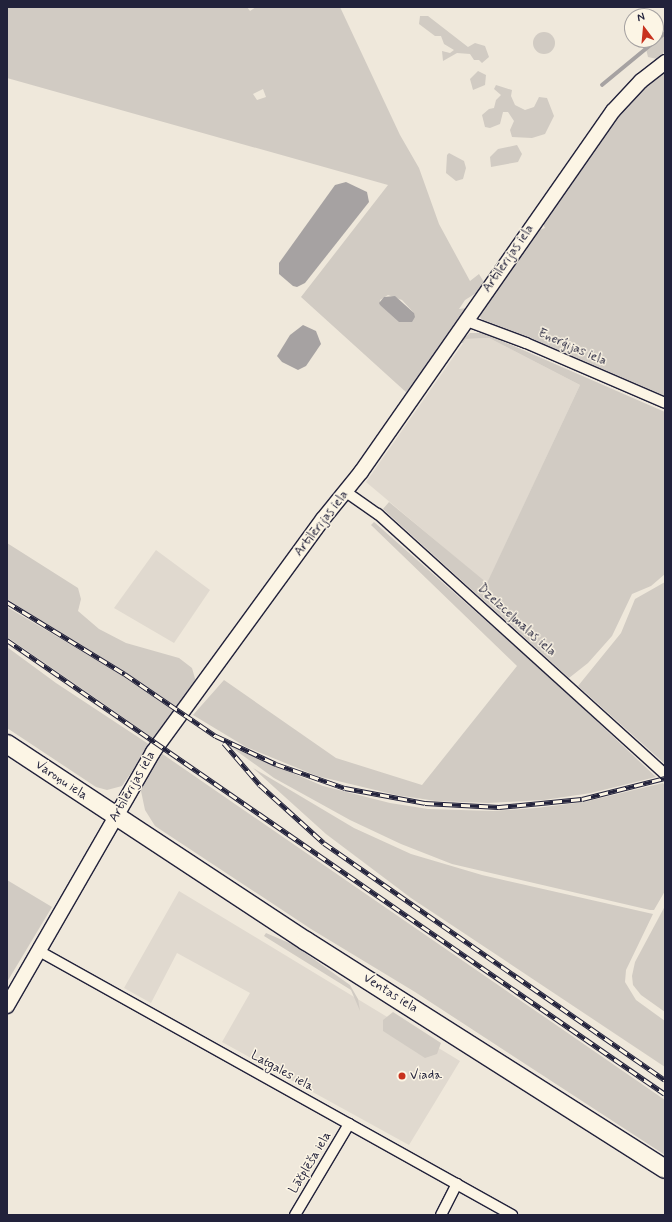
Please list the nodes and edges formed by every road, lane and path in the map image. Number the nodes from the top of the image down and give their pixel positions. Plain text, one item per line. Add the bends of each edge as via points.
1 (665, 62) edge
2 (466, 321) junction
3 (665, 404) edge
4 (346, 492) junction
5 (7, 744) edge
6 (665, 774) edge
7 (115, 817) junction
8 (39, 951) junction
9 (7, 1006) edge
10 (349, 1124) junction
11 (665, 1169) edge
12 (457, 1184) junction
13 (295, 1215) edge
14 (441, 1215) edge
15 (512, 1215) edge

1 - 2 street, Artilērijas iela via 641,81 613,110
2 - 3 street, Enerģijas iela via 526,343
2 - 4 street, Artilērijas iela
4 - 6 street, Dzelzceļmalas iela via 378,514
4 - 7 street, Artilērijas iela via 323,519 153,752
5 - 7 highway, Varoņu iela
7 - 8 street, Artilērijas iela
7 - 11 highway, Ventas iela
8 - 9 street, Artilērijas iela
8 - 10 street, Latgales iela
10 - 12 street, Latgales iela
10 - 13 street, Lāčplēša iela
12 - 14 street
12 - 15 street, Latgales iela

